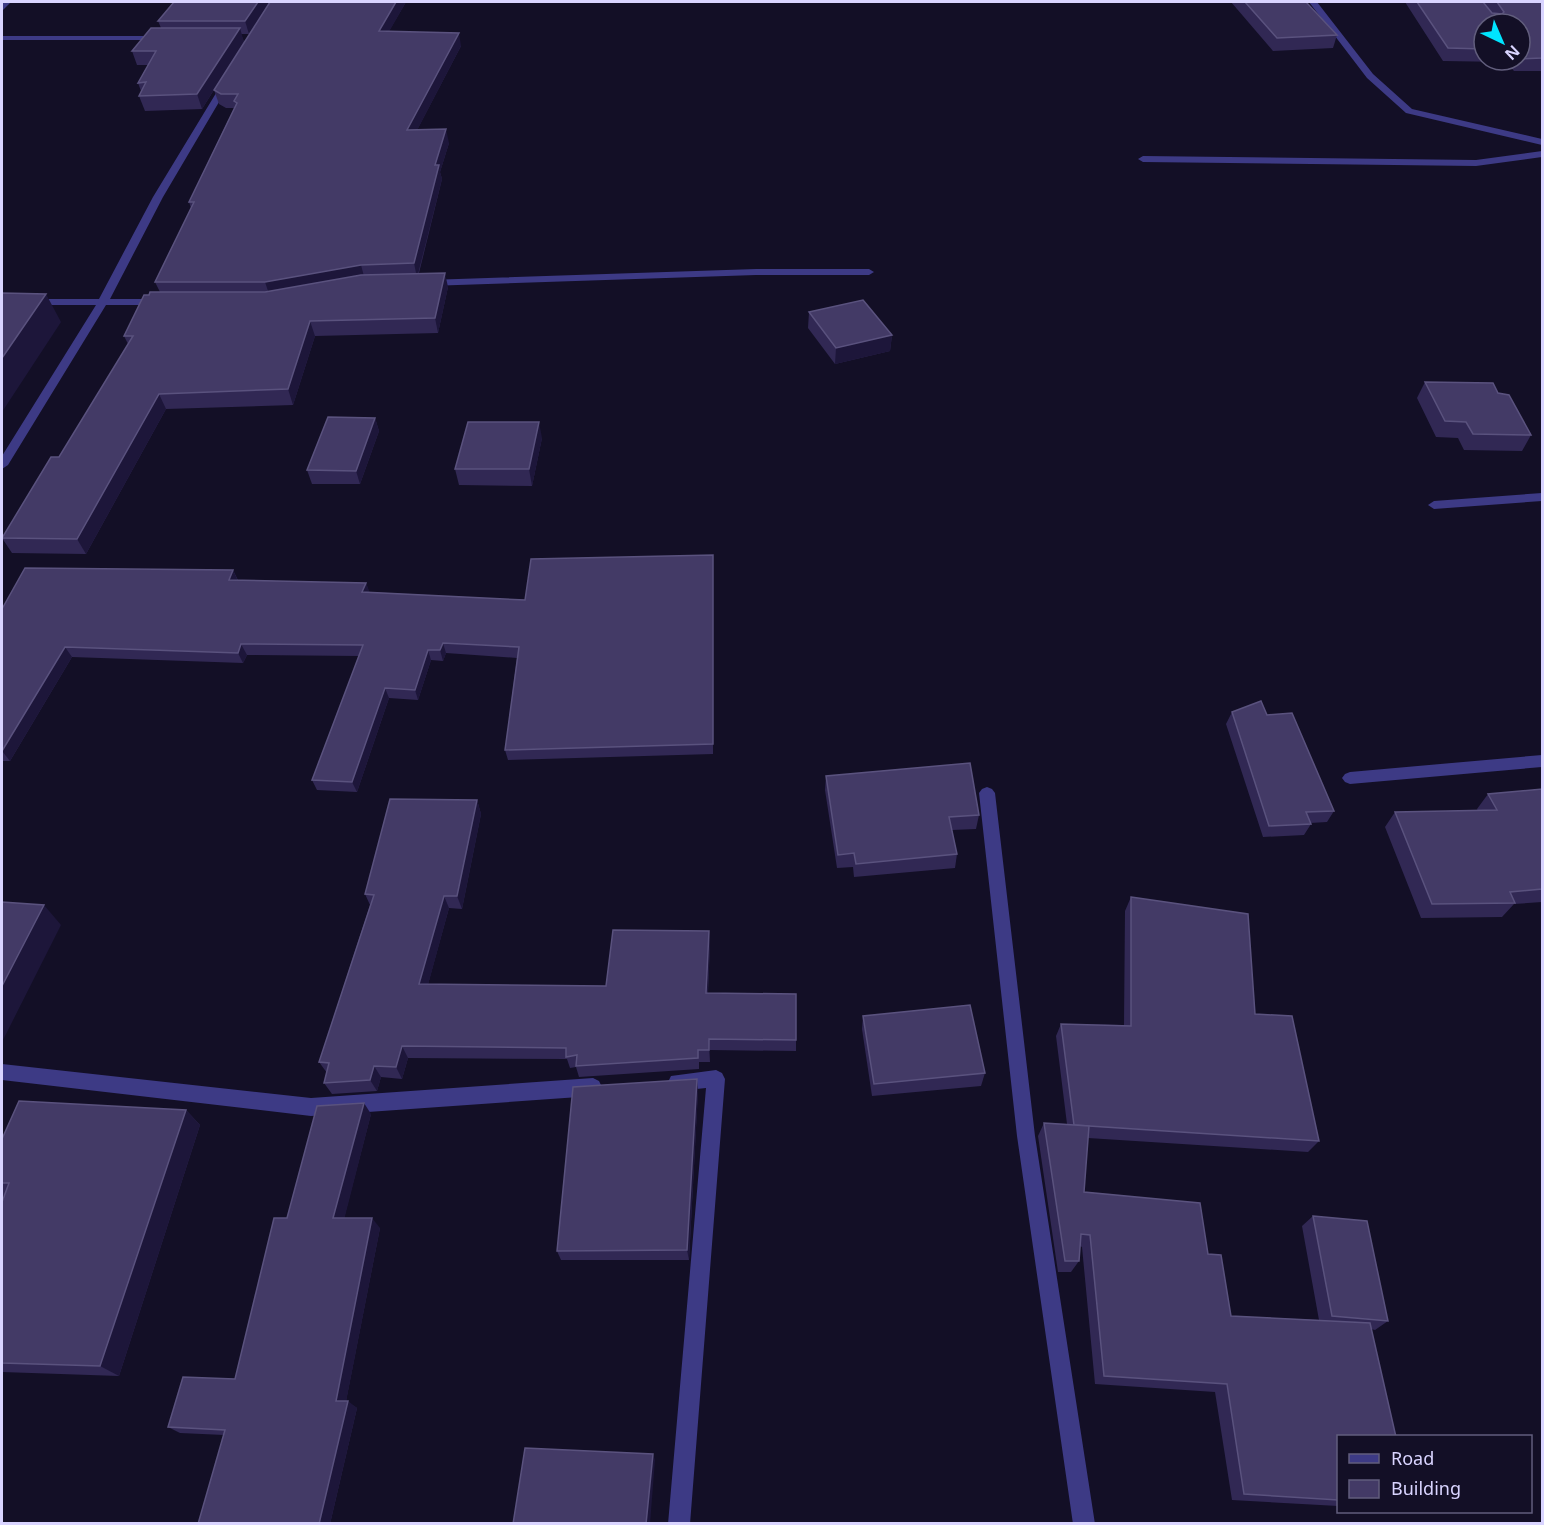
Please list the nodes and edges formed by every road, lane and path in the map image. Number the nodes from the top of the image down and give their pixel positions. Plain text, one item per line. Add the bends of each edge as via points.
1 (7, 2) edge
2 (1313, 2) edge
3 (2, 9) edge
4 (2, 38) edge
5 (174, 38) edge
6 (236, 68) edge
7 (1542, 142) edge
8 (1542, 154) edge
9 (1143, 159) dead end
10 (869, 272) dead end
11 (422, 283) edge
12 (2, 302) edge
13 (103, 302) junction
14 (174, 302) edge
15 (2, 465) edge
16 (1542, 497) edge
17 (1434, 505) dead end
18 (1542, 761) edge
19 (1350, 778) dead end
20 (987, 793) dead end
21 (2, 1072) edge
22 (657, 1083) edge
23 (609, 1086) edge
24 (679, 1524) edge
25 (1084, 1524) edge

1 - 3 street
2 - 7 street via 1370,76 1409,111
4 - 5 street
6 - 13 street via 158,197
8 - 9 street via 1476,163
10 - 11 street
12 - 13 street
13 - 14 street
13 - 15 street
16 - 17 street
18 - 19 street
20 - 25 street via 1026,1136
21 - 23 street via 311,1107
22 - 24 street via 716,1079

